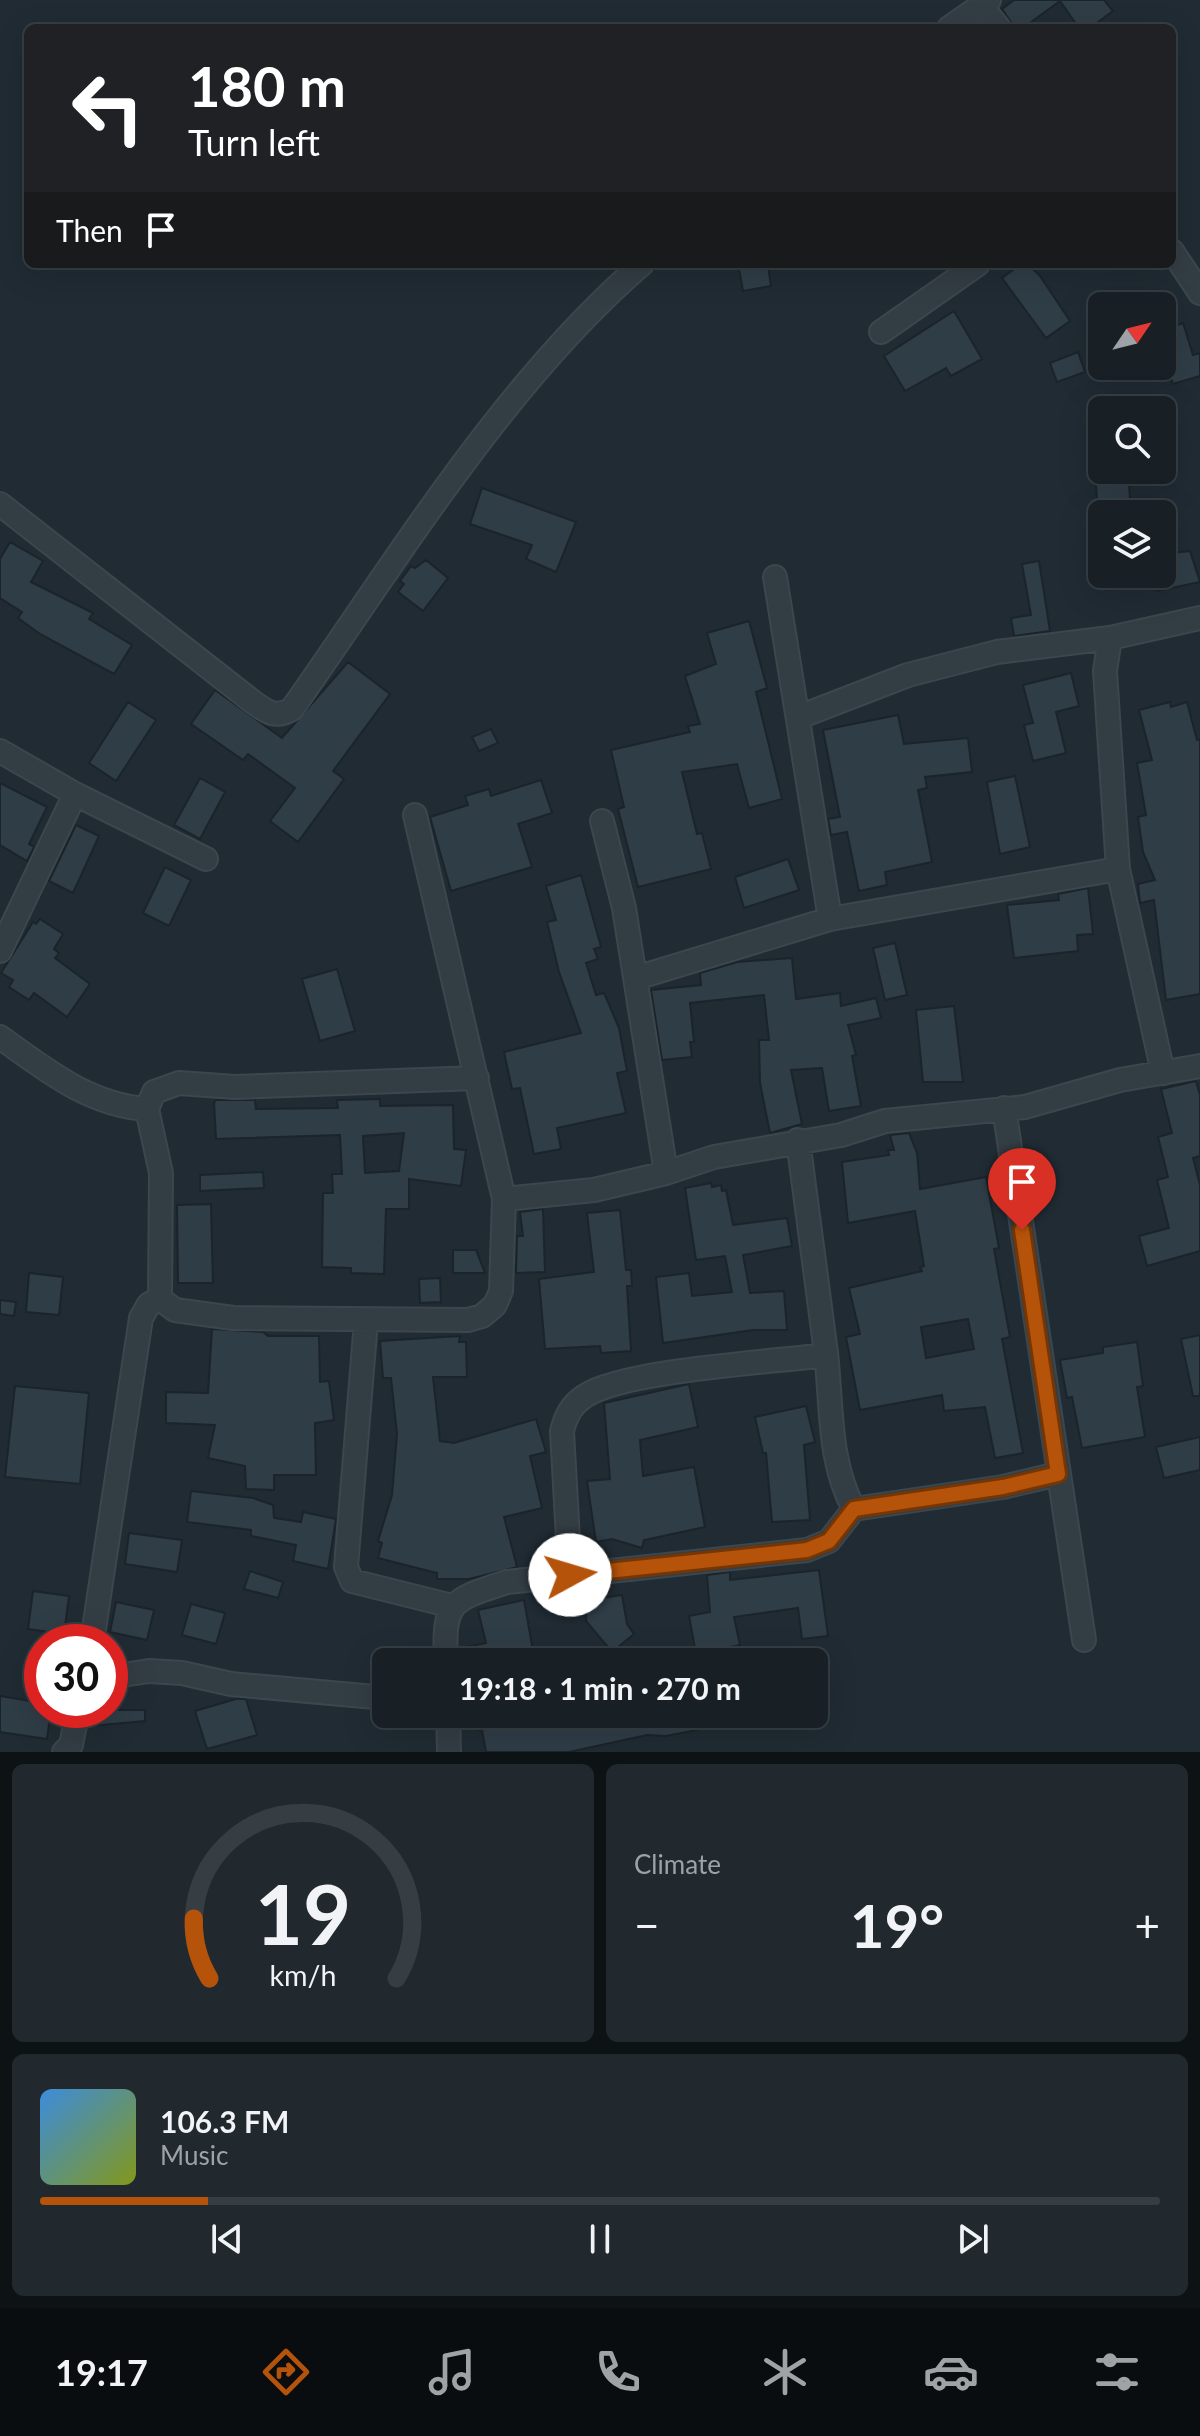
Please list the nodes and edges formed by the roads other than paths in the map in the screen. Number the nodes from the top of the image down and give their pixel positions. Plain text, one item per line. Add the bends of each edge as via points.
1 (985, 3) edge
2 (955, 24) edge
3 (997, 24) edge
4 (1176, 257) edge
5 (638, 268) edge
6 (972, 268) edge
7 (1200, 293) edge
8 (881, 332) dead end
9 (0, 504) edge
10 (775, 577) dead end
11 (1200, 618) edge
12 (1110, 638) junction
13 (799, 717) junction
14 (0, 751) edge
15 (75, 794) junction
16 (415, 815) dead end
17 (602, 821) dead end
18 (206, 859) dead end
19 (1118, 869) junction
20 (830, 919) junction
21 (0, 951) edge
22 (636, 978) junction
23 (0, 1037) edge
24 (1200, 1066) edge
25 (1163, 1073) junction
26 (477, 1078) junction
27 (1004, 1108) junction
28 (147, 1109) junction
29 (798, 1140) junction
30 (666, 1173) junction
31 (504, 1199) junction
32 (160, 1299) junction
33 (366, 1321) junction
34 (826, 1355) junction
35 (1058, 1474) junction
36 (854, 1509) junction
37 (570, 1575) junction
38 (452, 1606) junction
39 (95, 1624) edge
40 (1084, 1640) dead end
41 (445, 1648) edge
42 (128, 1674) edge
43 (372, 1697) edge
44 (74, 1728) edge
45 (448, 1728) edge
46 (64, 1752) edge
47 (449, 1752) edge

1 - 2 street
1 - 3 street
4 - 7 street
5 - 9 street via 555,348 284,714 272,715 253,702
6 - 8 street
10 - 13 street
11 - 12 street
12 - 13 street via 997,652 923,671
12 - 19 street via 1105,671
13 - 20 street
14 - 15 street
15 - 18 street
15 - 21 street
16 - 26 street
17 - 22 street
19 - 20 street
19 - 25 street
20 - 22 street
22 - 30 street
23 - 28 street via 92,1097 120,1108
24 - 25 street
25 - 27 street
26 - 28 street via 235,1087 179,1083 154,1092
26 - 31 street
27 - 29 street via 899,1119
27 - 35 street
28 - 32 street via 161,1173
29 - 30 street
29 - 34 street
30 - 31 street via 594,1190
31 - 33 street via 501,1291 495,1305 468,1320
32 - 33 street via 175,1310 233,1318
32 - 39 street via 149,1304 141,1318
33 - 38 street via 346,1567 352,1581
34 - 36 street via 833,1439 843,1490
34 - 37 street via 624,1381 583,1397 566,1413 562,1431
35 - 36 street
35 - 40 street
36 - 37 street via 829,1541 807,1550
37 - 38 street via 507,1582 469,1594
38 - 41 street via 444,1624
42 - 43 street via 182,1673 231,1684
44 - 46 street
45 - 47 street

